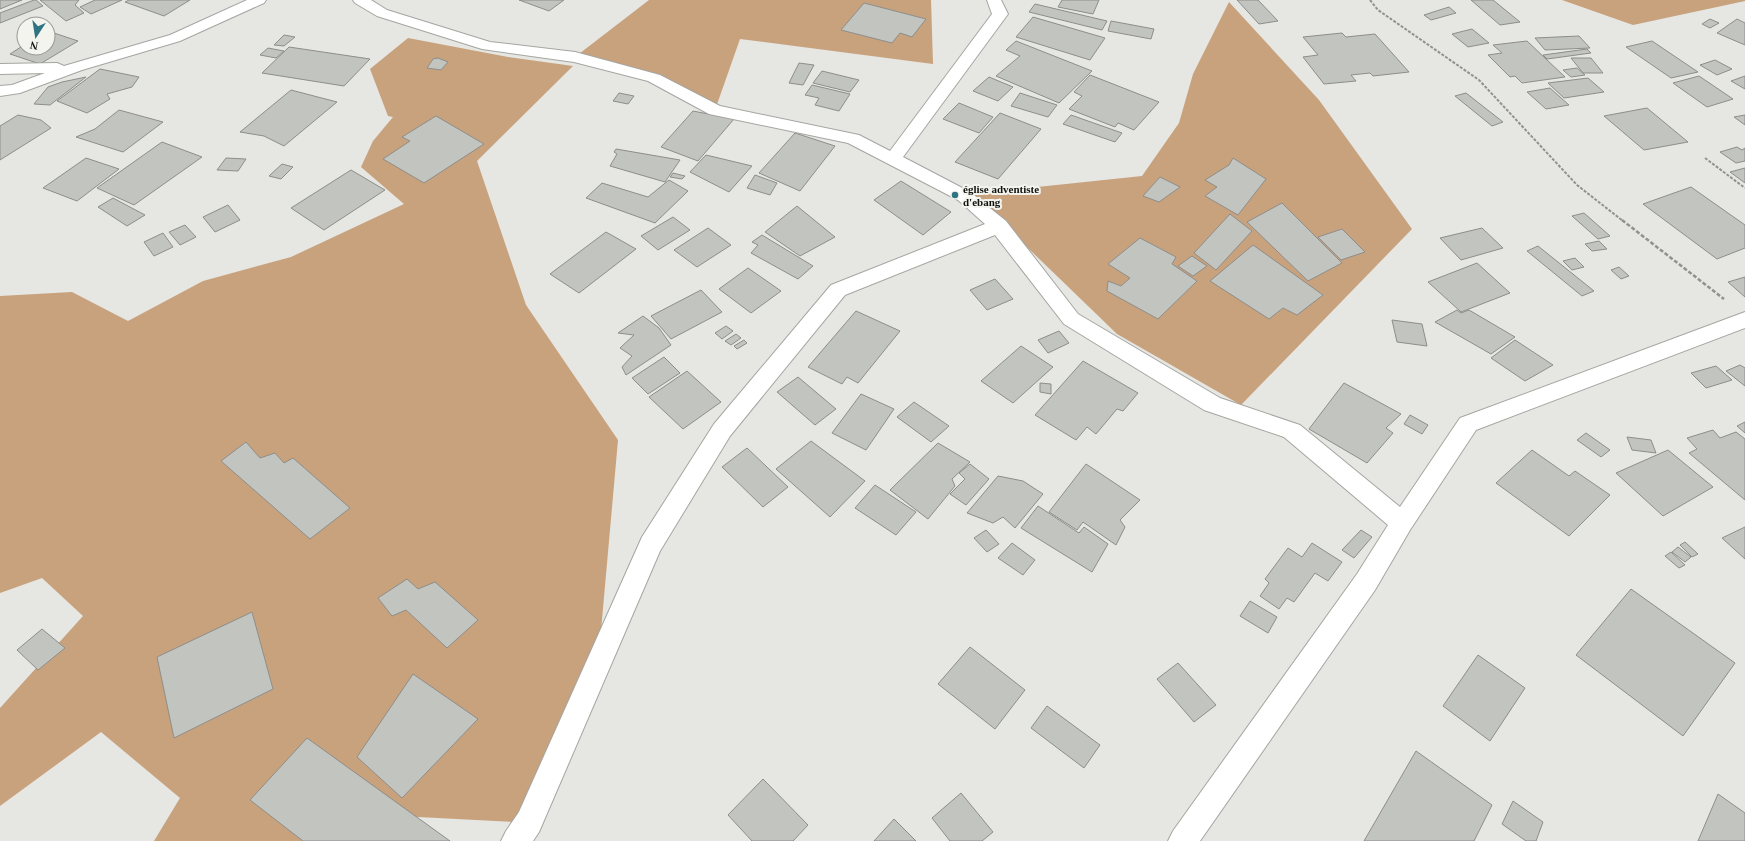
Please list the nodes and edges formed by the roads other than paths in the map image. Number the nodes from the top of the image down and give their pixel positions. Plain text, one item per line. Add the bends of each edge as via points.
1 (259, 0) edge
2 (360, 0) edge
3 (994, 0) edge
4 (76, 67) junction
5 (0, 69) edge
6 (0, 91) edge
7 (892, 160) junction
8 (999, 226) junction
9 (1745, 320) edge
10 (1402, 522) junction
11 (516, 841) edge
12 (1183, 841) edge

1 - 4 street via 175,38
2 - 7 street via 382,13 488,46 575,57 654,78 715,110 853,139
3 - 7 street via 1000,14
4 - 5 street
4 - 6 street via 14,90
7 - 8 street via 964,196
8 - 10 street via 1071,319 1212,404 1292,431
8 - 11 street via 838,290 722,430 651,545 529,822
9 - 10 street via 1468,424
10 - 12 street via 1366,582

